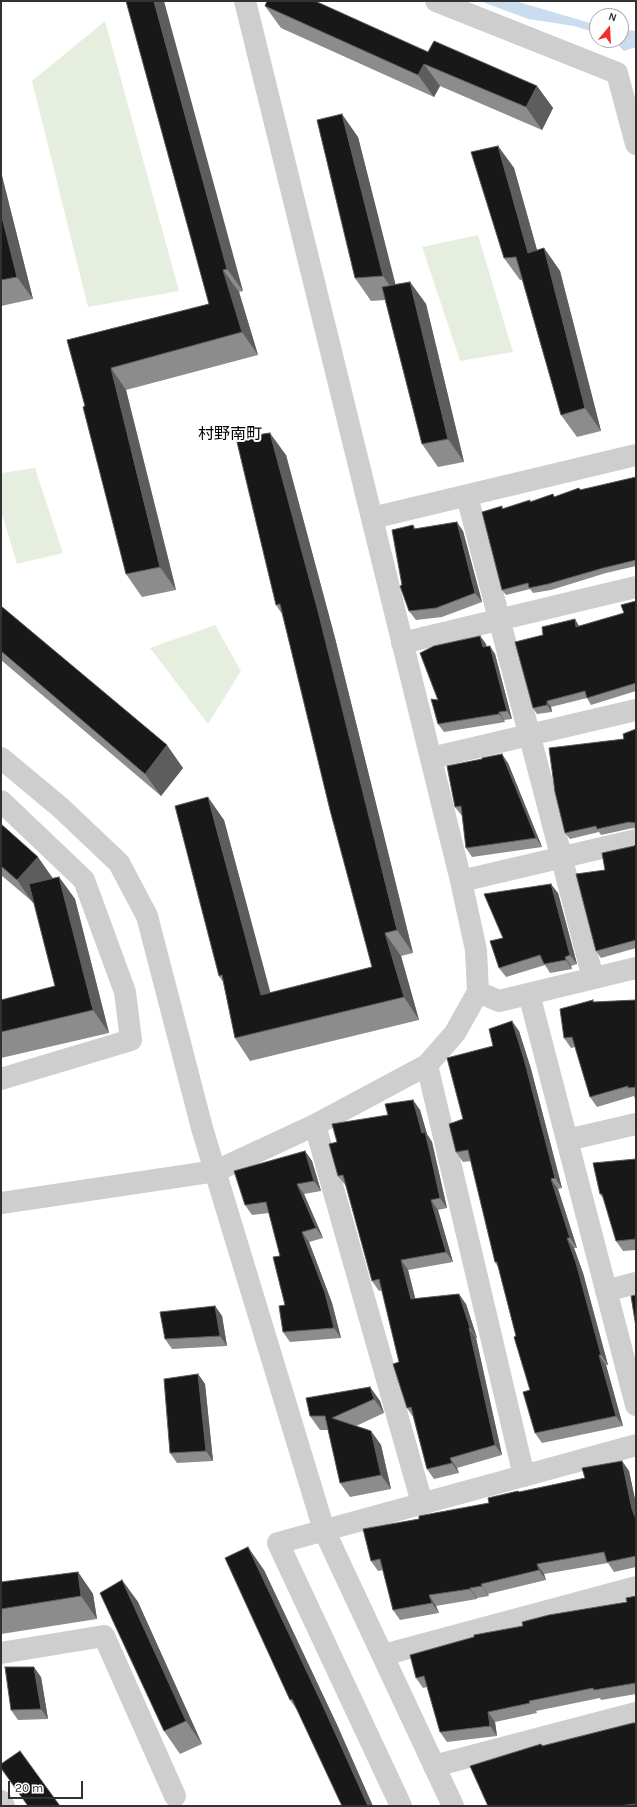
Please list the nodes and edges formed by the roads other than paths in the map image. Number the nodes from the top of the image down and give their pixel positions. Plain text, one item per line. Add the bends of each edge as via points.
1 (245, 1) edge
2 (436, 1) edge
3 (636, 144) edge
4 (636, 455) edge
5 (467, 496) junction
6 (372, 518) junction
7 (636, 587) edge
8 (500, 620) junction
9 (402, 643) junction
10 (636, 710) edge
11 (530, 735) junction
12 (1, 758) edge
13 (431, 758) junction
14 (1, 801) edge
15 (636, 840) edge
16 (561, 858) junction
17 (461, 881) junction
18 (636, 968) edge
19 (593, 978) junction
20 (478, 992) junction
21 (529, 994) junction
22 (427, 1065) junction
23 (1, 1080) edge
24 (636, 1124) edge
25 (315, 1125) junction
26 (567, 1140) junction
27 (216, 1171) junction
28 (1, 1203) edge
29 (636, 1283) edge
30 (606, 1291) junction
31 (636, 1405) edge
32 (636, 1445) edge
33 (524, 1476) junction
34 (422, 1503) junction
35 (324, 1530) junction
36 (636, 1587) edge
37 (1, 1653) edge
38 (383, 1655) junction
39 (636, 1714) edge
40 (434, 1766) junction
41 (175, 1796) dead end
42 (1, 1801) edge
43 (4, 1806) edge
44 (401, 1806) edge
45 (453, 1806) edge

1 - 6 street
2 - 3 street via 617,73
4 - 5 street
5 - 6 street
5 - 8 street
6 - 9 street
7 - 8 street
8 - 9 street
8 - 11 street
9 - 13 street
10 - 11 street
11 - 13 street
11 - 16 street
12 - 27 street via 61,808 120,863 147,916 202,1128
13 - 17 street
14 - 23 street via 84,880 125,992 131,1040
15 - 16 street
16 - 17 street
16 - 19 street
17 - 20 street via 476,950
18 - 19 street
19 - 21 street
20 - 21 street via 499,1001
20 - 22 street via 455,1033
21 - 26 street
22 - 25 street
22 - 33 street
24 - 26 street
25 - 27 street
25 - 34 street
26 - 30 street
27 - 28 street
27 - 35 street
29 - 30 street
30 - 31 street
32 - 33 street
33 - 34 street
34 - 35 street
35 - 38 street
35 - 44 street via 278,1542
36 - 38 street
37 - 41 street via 104,1636
38 - 40 street
39 - 40 street
40 - 45 street
42 - 43 street

